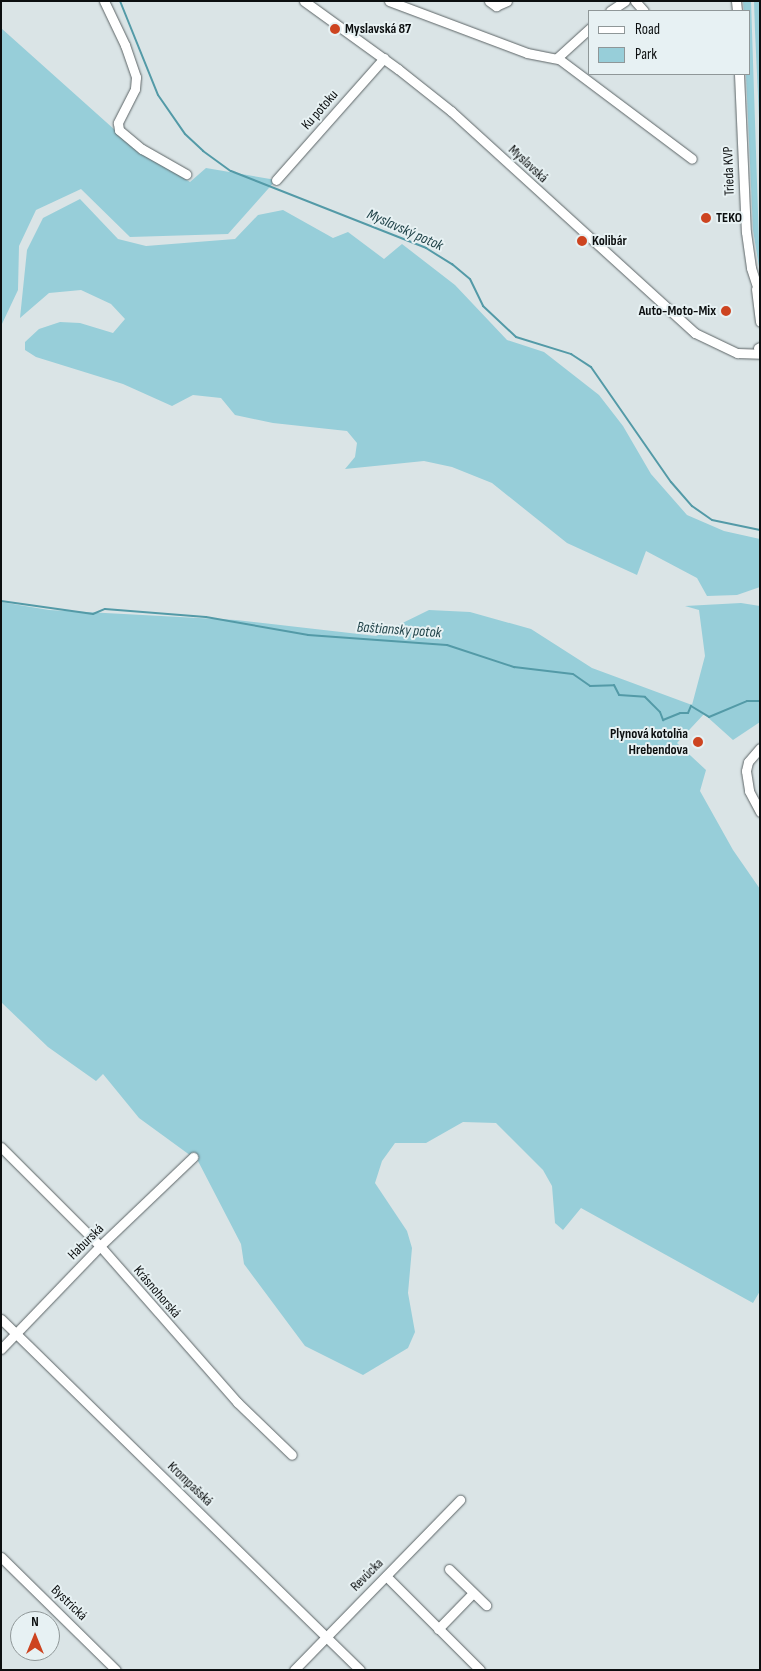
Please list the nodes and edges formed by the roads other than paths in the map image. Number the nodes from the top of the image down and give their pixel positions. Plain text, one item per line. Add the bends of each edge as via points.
1 (104, 1) edge
2 (304, 1) edge
3 (389, 1) edge
4 (489, 1) edge
5 (507, 1) edge
6 (625, 1) edge
7 (612, 10) edge
8 (588, 30) edge
9 (384, 58) junction
10 (557, 58) junction
11 (739, 75) edge
12 (692, 159) dead end
13 (186, 174) dead end
14 (276, 180) dead end
15 (755, 284) junction
16 (760, 296) edge
17 (760, 322) edge
18 (759, 349) edge
19 (760, 748) edge
20 (760, 812) edge
21 (1, 1148) edge
22 (193, 1157) dead end
23 (100, 1246) junction
24 (1, 1319) edge
25 (16, 1334) junction
26 (1, 1349) edge
27 (292, 1455) dead end
28 (460, 1500) dead end
29 (1, 1556) edge
30 (449, 1569) dead end
31 (386, 1576) junction
32 (473, 1592) junction
33 (486, 1605) dead end
34 (438, 1628) junction
35 (326, 1636) junction
36 (116, 1670) edge
37 (294, 1670) edge
38 (360, 1670) edge
39 (480, 1670) edge

1 - 13 street via 126,44 136,77 135,88 118,123 119,130 142,149
2 - 9 street, Myslavská
3 - 10 street via 527,54
4 - 5 street via 496,6
6 - 7 street
8 - 10 street
9 - 14 street, Ku potoku
9 - 18 street, Myslavská via 468,127 677,319 706,340 730,350
10 - 12 street via 596,84
11 - 15 street, Trieda KVP via 746,232
15 - 16 street, Trieda KVP
15 - 17 street
19 - 20 street via 748,762 746,771 749,791
21 - 23 street, Krásnohorská
22 - 23 street, Haburská
23 - 25 street, Haburská
23 - 27 street, Krásnohorská via 237,1402
24 - 25 street, Krompašská
25 - 26 street, Haburská
25 - 35 street, Krompašská
28 - 31 street, Revúcka
29 - 36 street, Bystrická
30 - 32 street
31 - 34 street
31 - 35 street, Revúcka
32 - 33 street
32 - 34 street
34 - 39 street
35 - 37 street, Revúcka
35 - 38 street, Krompašská

